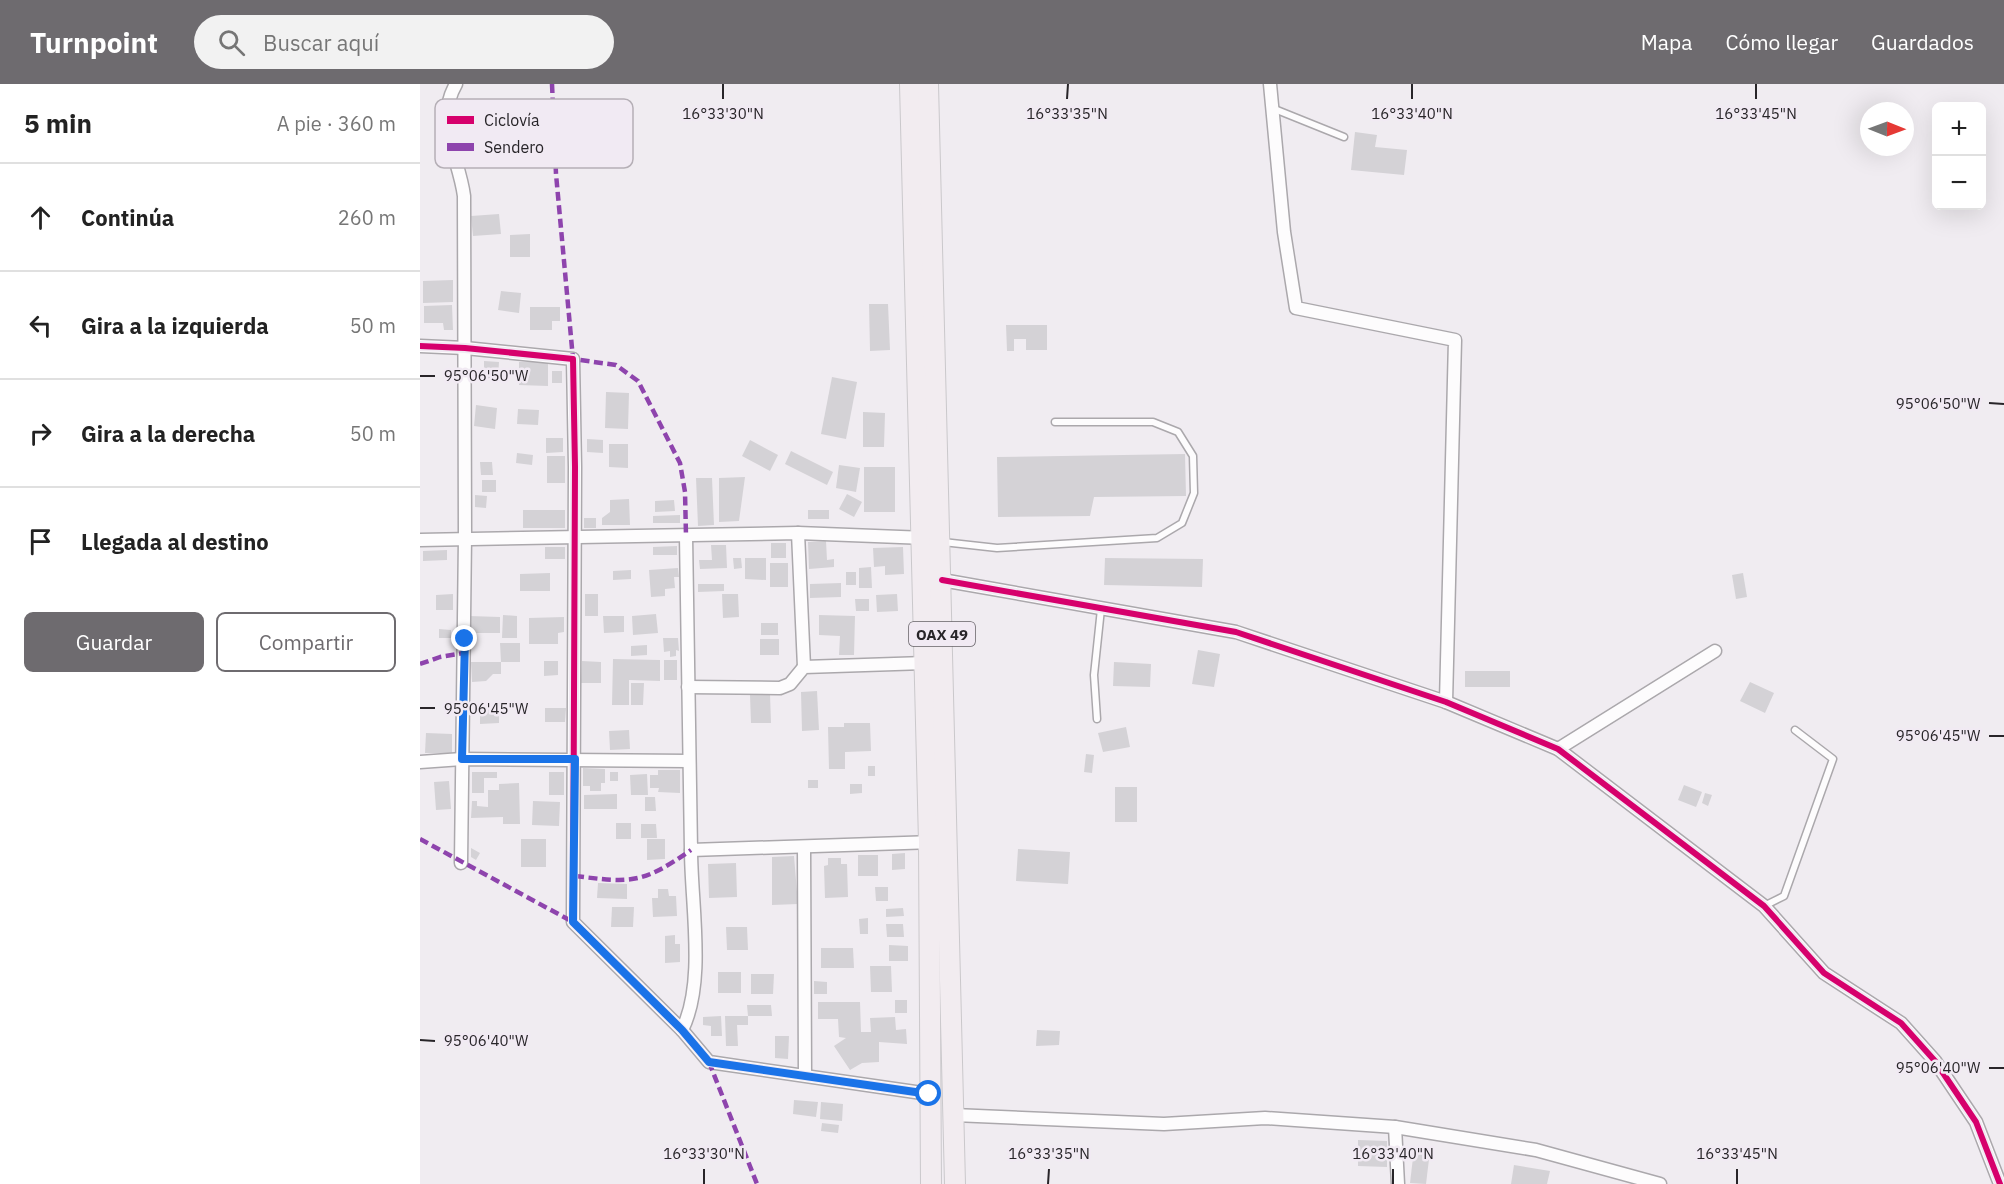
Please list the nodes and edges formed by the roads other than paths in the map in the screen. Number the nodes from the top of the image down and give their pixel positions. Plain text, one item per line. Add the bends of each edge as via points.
1 (456, 84) edge
2 (910, 84) edge
3 (928, 84) edge
4 (1270, 84) edge
5 (452, 99) edge
6 (1272, 108) junction
7 (1344, 137) dead end
8 (460, 168) edge
9 (420, 346) edge
10 (465, 348) junction
11 (1055, 422) dead end
12 (798, 533) junction
13 (574, 536) junction
14 (686, 536) junction
15 (465, 537) junction
16 (931, 539) junction
17 (420, 540) edge
18 (942, 580) junction
19 (1101, 608) junction
20 (1715, 651) dead end
21 (925, 663) junction
22 (804, 667) junction
23 (688, 687) junction
24 (1446, 702) junction
25 (1097, 718) dead end
26 (1795, 730) dead end
27 (1558, 749) junction
28 (462, 759) junction
29 (575, 759) junction
30 (689, 761) junction
31 (420, 762) edge
32 (938, 842) junction
33 (804, 847) junction
34 (691, 850) junction
35 (461, 863) dead end
36 (1764, 906) junction
37 (682, 1030) junction
38 (805, 1075) junction
39 (929, 1094) junction
40 (954, 1115) junction
41 (1395, 1127) junction
42 (931, 1184) edge
43 (955, 1184) edge
44 (1398, 1184) edge
45 (1660, 1184) edge
46 (2000, 1184) edge

1 - 5 street
2 - 16 main road, OAX 49
3 - 16 main road, OAX 49
4 - 6 street
6 - 7 lane
6 - 24 street via 1296,308 1455,340
8 - 10 street via 464,196
9 - 10 street
10 - 13 street via 573,359
10 - 15 street
11 - 16 lane via 1153,422 1178,432 1193,456 1194,493 1182,523 1157,538 997,548
12 - 14 street
12 - 16 street
12 - 22 street
13 - 14 street
13 - 15 street
13 - 29 street
14 - 23 street
15 - 17 street
15 - 28 street
16 - 18 main road, OAX 49
16 - 21 main road, OAX 49
18 - 19 street
18 - 32 main road, OAX 49
19 - 24 street via 1236,632
19 - 25 lane via 1094,675
20 - 27 street
21 - 22 street
21 - 32 main road, OAX 49
22 - 23 street via 780,688
23 - 30 street
24 - 27 street
26 - 36 lane via 1833,759 1784,896
27 - 36 street
28 - 29 street
28 - 31 street
28 - 35 street
29 - 30 street
29 - 37 street via 573,922
30 - 34 street
32 - 33 street
32 - 39 main road, OAX 49
32 - 40 main road, OAX 49
33 - 34 street
33 - 38 street
34 - 37 street via 695,986 691,1011
36 - 46 street via 1824,973 1901,1023 1935,1060 1976,1122
37 - 38 street via 709,1062
38 - 39 street
39 - 42 main road, OAX 49
40 - 41 street via 1164,1124 1266,1118
40 - 43 main road, OAX 49
41 - 44 street
41 - 45 street via 1536,1150

